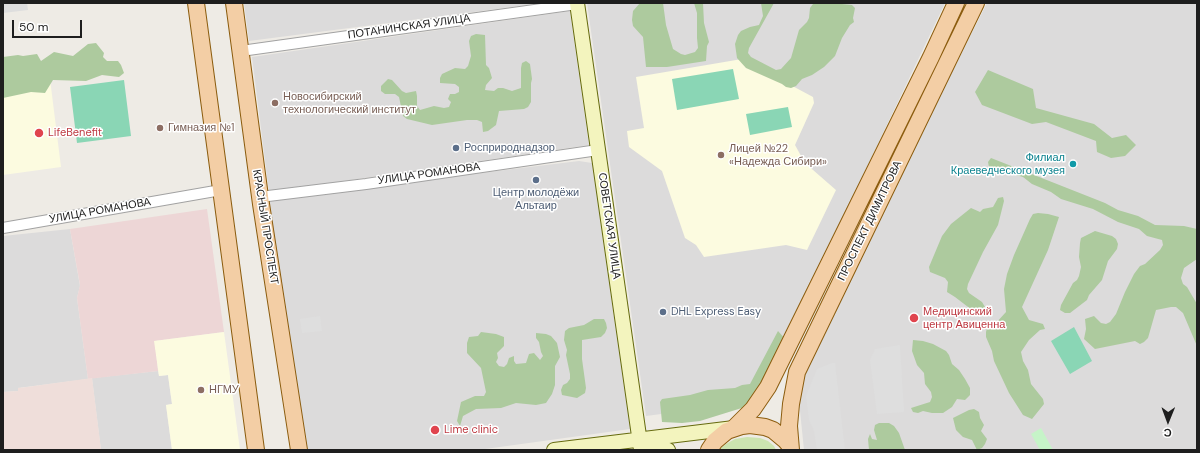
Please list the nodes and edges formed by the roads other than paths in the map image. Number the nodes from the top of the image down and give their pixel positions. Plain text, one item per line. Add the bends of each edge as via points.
1 (196, 3) edge
2 (234, 3) edge
3 (577, 3) edge
4 (956, 3) edge
5 (976, 3) edge
6 (240, 51) junction
7 (598, 150) junction
8 (221, 190) junction
9 (260, 197) junction
10 (3, 228) edge
11 (734, 428) junction
12 (640, 444) edge
13 (790, 448) edge
14 (256, 450) edge
15 (299, 450) edge
16 (554, 450) edge
17 (668, 450) edge
18 (710, 450) edge

1 - 8 main road
2 - 6 main road, КРАСНЫЙ ПРОСПЕКТ
3 - 6 street, ПОТАНИНСКАЯ УЛИЦА
3 - 7 street, СОВЕТСКАЯ УЛИЦА
4 - 11 main road, ПРОСПЕКТ ДИМИТРОВА via 768,387 754,409
5 - 13 main road, ПРОСПЕКТ ДИМИТРОВА via 797,372 791,404
6 - 9 main road, КРАСНЫЙ ПРОСПЕКТ
7 - 9 street, УЛИЦА РОМАНОВА
7 - 12 street, СОВЕТСКАЯ УЛИЦА
8 - 10 street, УЛИЦА РОМАНОВА
8 - 14 main road
9 - 15 main road, КРАСНЫЙ ПРОСПЕКТ
11 - 12 street
11 - 13 main road via 750,425 765,427 779,434
11 - 18 main road, ПРОСПЕКТ ДИМИТРОВА via 721,436
12 - 16 street
12 - 17 street

